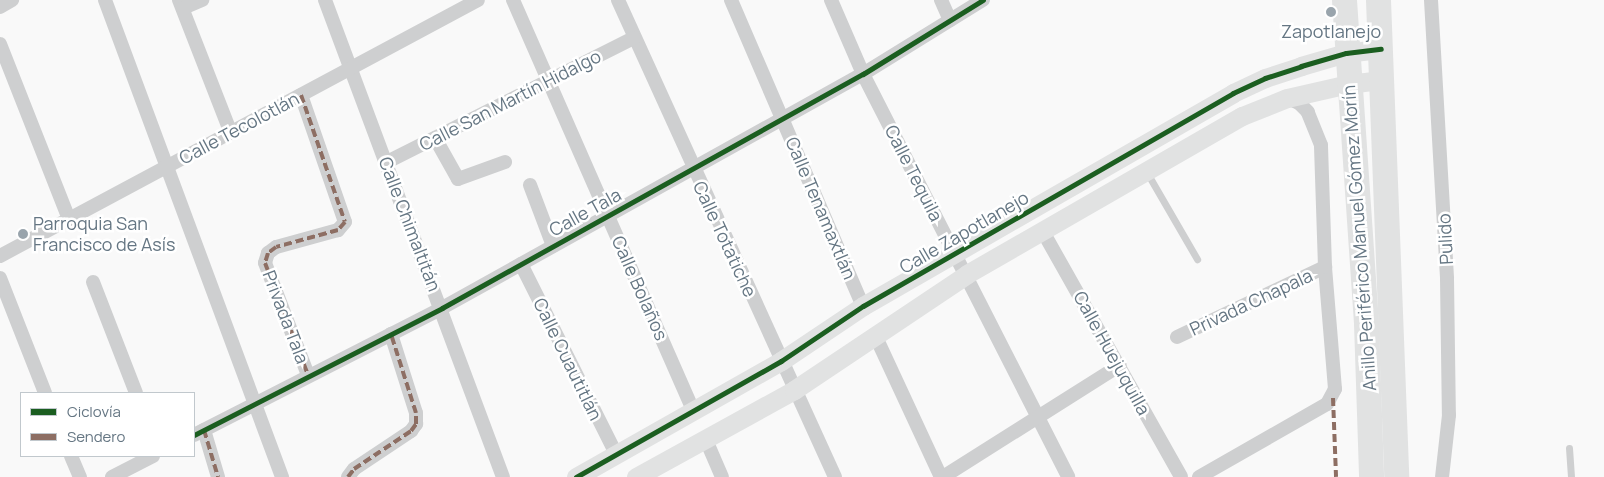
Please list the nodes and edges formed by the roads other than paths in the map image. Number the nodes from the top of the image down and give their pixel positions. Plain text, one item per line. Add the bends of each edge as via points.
1 (12, 0) edge
2 (105, 0) edge
3 (202, 0) edge
4 (325, 0) edge
5 (478, 0) edge
6 (513, 0) edge
7 (618, 0) edge
8 (731, 0) edge
9 (831, 0) edge
10 (941, 0) edge
11 (983, 0) edge
12 (1344, 0) edge
13 (1378, 0) edge
14 (1431, 0) edge
15 (181, 4) edge
16 (0, 7) edge
17 (950, 20) junction
18 (634, 38) junction
19 (0, 44) edge
20 (1381, 49) junction
21 (1346, 53) junction
22 (351, 67) junction
23 (863, 74) junction
24 (547, 80) junction
25 (1382, 80) junction
26 (1348, 84) junction
27 (301, 95) junction
28 (1287, 98) junction
29 (783, 118) junction
30 (230, 131) junction
31 (435, 138) junction
32 (387, 162) junction
33 (505, 162) dead end
34 (167, 166) junction
35 (692, 169) junction
36 (1146, 171) junction
37 (530, 184) dead end
38 (608, 216) junction
39 (69, 219) junction
40 (1042, 230) junction
41 (554, 246) junction
42 (955, 253) junction
43 (0, 256) edge
44 (1197, 259) dead end
45 (521, 264) junction
46 (1325, 267) junction
47 (967, 274) junction
48 (0, 278) edge
49 (93, 282) dead end
50 (863, 306) junction
51 (442, 308) junction
52 (391, 334) junction
53 (876, 334) junction
54 (1177, 337) dead end
55 (781, 361) junction
56 (1120, 365) junction
57 (308, 375) junction
58 (794, 390) junction
59 (45, 392) edge
60 (136, 392) edge
61 (254, 402) junction
62 (694, 412) junction
63 (1038, 417) junction
64 (199, 433) edge
65 (706, 440) junction
66 (1569, 448) dead end
67 (616, 454) junction
68 (71, 457) edge
69 (151, 457) edge
70 (80, 477) edge
71 (112, 477) edge
72 (218, 477) edge
73 (282, 477) edge
74 (348, 477) edge
75 (503, 477) edge
76 (576, 477) edge
77 (636, 477) edge
78 (722, 477) edge
79 (835, 477) edge
80 (942, 477) edge
81 (1068, 477) edge
82 (1180, 477) edge
83 (1199, 477) edge
84 (1371, 477) edge
85 (1396, 477) edge
86 (1442, 477) edge
87 (1571, 477) edge

1 - 16 street
2 - 34 street
3 - 15 street
4 - 22 street, Calle Chimaltitán
5 - 22 street, Calle Tecolotlán
6 - 24 street, Calle Bolaños
7 - 18 street, Calle Totatiche
8 - 29 street, Calle Tenamaxtlán
9 - 23 street, Calle Tequila
10 - 17 street
11 - 17 street, Calle Tala
12 - 21 highway, Anillo Periférico Manuel Gómez Morín
13 - 20 highway, Anillo Periférico Manuel Gómez Morín
14 - 86 street, Pulido via 1447,278 1450,415
15 - 30 street
17 - 23 street, Calle Tala
18 - 24 street, Calle San Martín Hidalgo
18 - 35 street, Calle Totatiche
19 - 39 street
20 - 21 street, Calle Zapotlanejo
20 - 25 highway, Anillo Periférico Manuel Gómez Morín
21 - 26 highway, Anillo Periférico Manuel Gómez Morín
21 - 42 street, Calle Zapotlanejo via 1265,78 1233,93
22 - 27 street, Calle Tecolotlán
22 - 32 street, Calle Chimaltitán
23 - 29 street, Calle Tala
23 - 42 street, Calle Tequila
24 - 31 street, Calle San Martín Hidalgo
24 - 38 street, Calle Bolaños
25 - 26 street
25 - 85 highway, Anillo Periférico Manuel Gómez Morín
26 - 28 street
26 - 84 highway, Anillo Periférico Manuel Gómez Morín via 1366,323
27 - 30 street, Calle Tecolotlán
27 - 57 street, Privada Tala via 345,222 338,230 276,247 268,253 265,263
28 - 36 street via 1242,116
28 - 46 street via 1308,112 1321,146
29 - 35 street, Calle Tala
29 - 50 street, Calle Tenamaxtlán
30 - 34 street, Calle Tecolotlán
31 - 32 street, Calle San Martín Hidalgo
31 - 33 street via 458,179
32 - 51 street, Calle Chimaltitán
34 - 39 street, Calle Tecolotlán
34 - 61 street
35 - 38 street, Calle Tala
35 - 55 street, Calle Totatiche
36 - 40 street
36 - 44 lane
37 - 41 street
38 - 41 street, Calle Tala
38 - 62 street, Calle Bolaños
39 - 43 street, Calle Tecolotlán
40 - 47 street
40 - 56 street, Calle Huejuquilla
41 - 45 street, Calle Tala
42 - 47 street, Calle Tequila
42 - 50 street, Calle Zapotlanejo
45 - 51 street, Calle Tala
45 - 67 street, Calle Cuautitlán
46 - 54 street, Privada Chapala
46 - 83 street via 1335,389 1333,398
47 - 53 street
47 - 63 street, Calle Tequila
48 - 59 street
49 - 60 street
50 - 55 street, Calle Zapotlanejo
51 - 52 street, Calle Tala
51 - 75 street, Calle Chimaltitán
52 - 57 street, Calle Tala
52 - 74 street via 416,412 416,424 411,431 354,469
53 - 58 street
53 - 80 street
55 - 58 street, Calle Totatiche
55 - 62 street, Calle Zapotlanejo
56 - 63 street
56 - 82 street, Calle Huejuquilla
57 - 61 street, Calle Tala
58 - 65 street
58 - 79 street, Calle Totatiche
61 - 64 street, Calle Tala
61 - 73 street
62 - 67 street, Calle Zapotlanejo
63 - 80 street
63 - 81 street, Calle Tequila
64 - 72 street
65 - 77 street
65 - 78 street
66 - 87 lane
67 - 76 street, Calle Zapotlanejo
68 - 70 street
69 - 71 street

